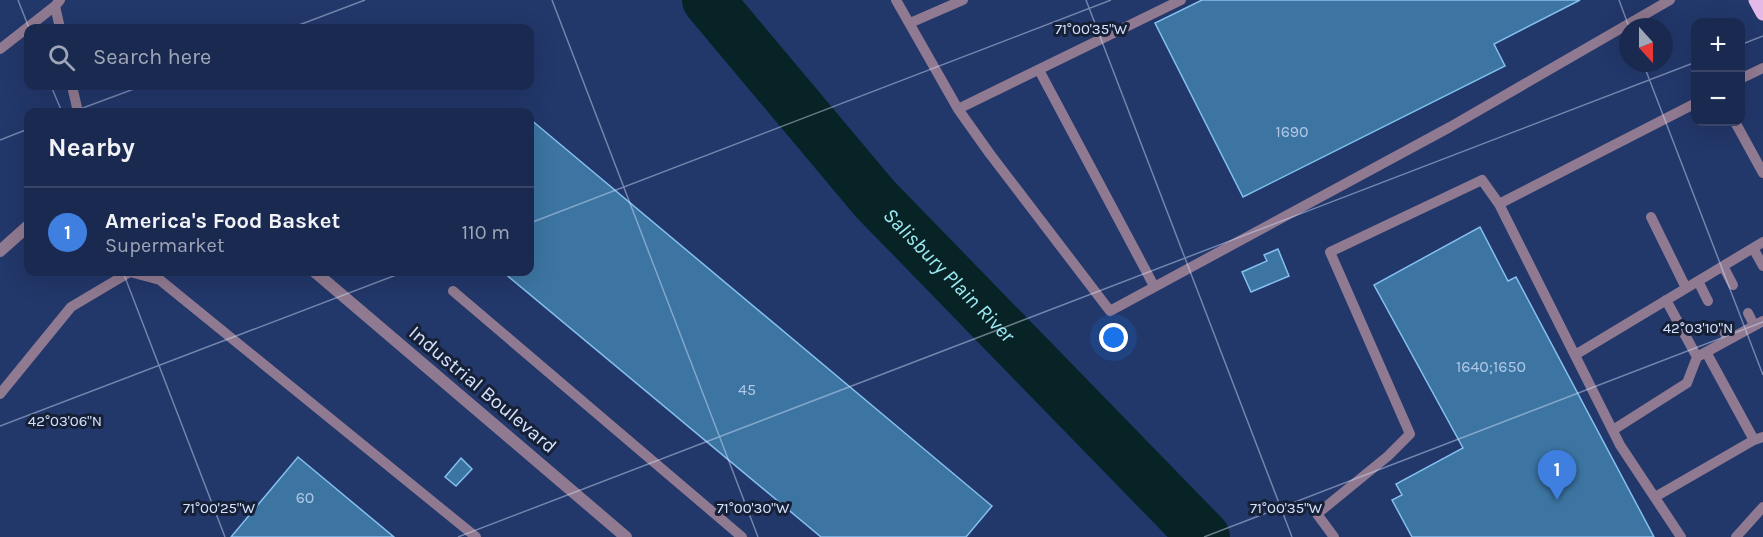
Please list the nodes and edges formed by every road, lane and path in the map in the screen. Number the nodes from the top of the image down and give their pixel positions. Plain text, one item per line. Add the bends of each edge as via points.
1 (896, 0) edge
2 (963, 0) edge
3 (1181, 0) edge
4 (1670, 0) edge
5 (1756, 0) edge
6 (58, 3) edge
7 (1763, 14) edge
8 (910, 23) junction
9 (32, 24) edge
10 (60, 24) edge
11 (24, 30) edge
12 (0, 49) edge
13 (1763, 68) edge
14 (1039, 69) junction
15 (1745, 77) edge
16 (73, 90) edge
17 (1691, 105) edge
18 (77, 108) edge
19 (958, 109) junction
20 (1737, 126) edge
21 (1763, 172) edge
22 (1498, 204) junction
23 (1651, 217) dead end
24 (24, 230) edge
25 (1758, 245) edge
26 (0, 251) edge
27 (1723, 266) junction
28 (1763, 266) edge
29 (123, 276) edge
30 (145, 276) edge
31 (320, 276) edge
32 (1698, 280) junction
33 (1733, 285) dead end
34 (1154, 286) junction
35 (1686, 288) junction
36 (453, 291) dead end
37 (1666, 300) junction
38 (1708, 301) dead end
39 (1748, 313) dead end
40 (1759, 323) edge
41 (1722, 327) dead end
42 (1728, 339) junction
43 (1701, 354) junction
44 (1575, 355) junction
45 (0, 394) edge
46 (1613, 430) junction
47 (1758, 438) edge
48 (1655, 497) junction
49 (1763, 507) edge
50 (476, 537) edge
51 (626, 537) edge
52 (742, 537) edge
53 (1334, 537) edge
54 (1681, 537) edge
55 (1736, 537) edge

1 - 8 lane
2 - 8 lane
3 - 14 lane
4 - 34 lane via 1450,127
5 - 7 main road
6 - 9 lane
6 - 10 lane
8 - 19 lane
11 - 12 lane
13 - 15 lane
14 - 19 lane
14 - 34 lane
16 - 18 lane
17 - 22 lane
19 - 34 lane via 1110,311
20 - 21 lane
22 - 44 lane
22 - 53 lane via 1482,180 1330,252 1410,434 1317,514
23 - 35 lane
24 - 26 street
25 - 27 lane
25 - 28 lane
27 - 32 lane
27 - 33 lane
29 - 45 lane via 71,307
30 - 50 lane via 160,280
31 - 51 street, Industrial Boulevard
32 - 35 lane
32 - 38 lane
35 - 37 lane
36 - 52 lane
37 - 43 lane
37 - 44 lane
39 - 40 lane
40 - 42 lane
41 - 42 lane
42 - 43 lane
43 - 46 lane via 1687,383
43 - 47 lane
44 - 46 lane
46 - 48 lane
47 - 48 lane
48 - 54 lane
49 - 55 lane

